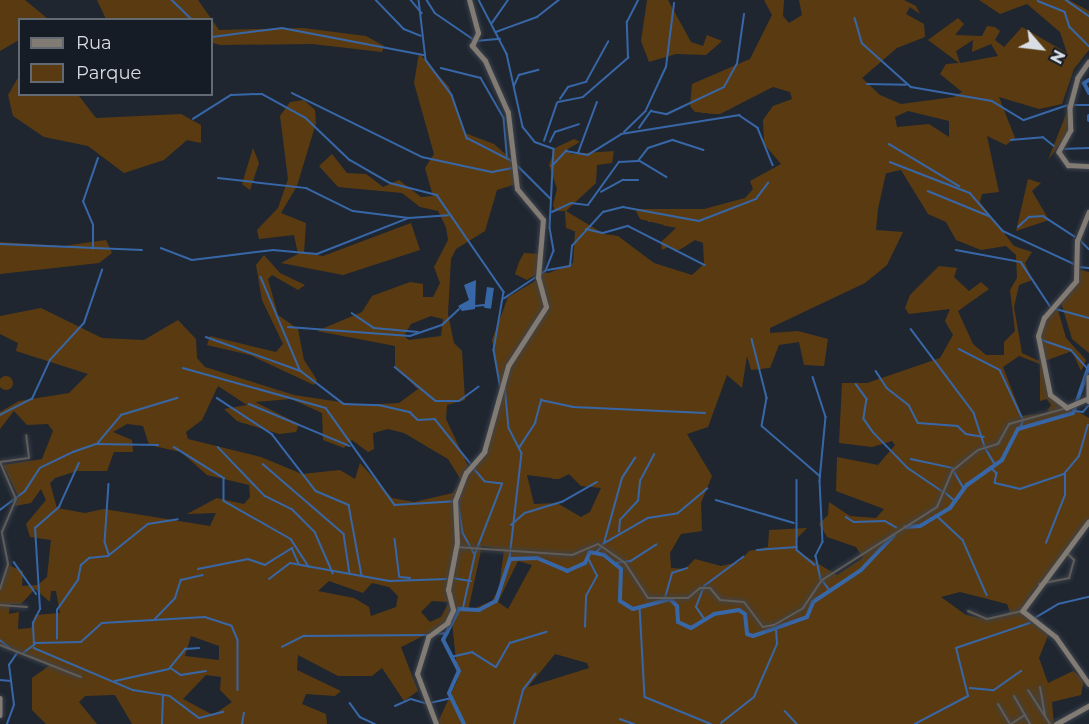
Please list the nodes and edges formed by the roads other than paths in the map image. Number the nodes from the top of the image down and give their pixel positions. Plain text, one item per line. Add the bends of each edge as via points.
1 (469, 0) edge
2 (1089, 62) edge
3 (1089, 166) edge
4 (1089, 212) edge
5 (1089, 376) edge
6 (1089, 400) edge
7 (1069, 408) junction
8 (26, 435) dead end
9 (1089, 522) edge
10 (456, 547) junction
11 (1066, 552) junction
12 (1039, 584) junction
13 (0, 589) edge
14 (0, 605) edge
15 (27, 607) dead end
16 (968, 611) dead end
17 (1023, 611) junction
18 (0, 645) edge
19 (81, 677) dead end
20 (1089, 684) edge
21 (1040, 687) dead end
22 (1028, 690) dead end
23 (1014, 696) dead end
24 (0, 698) edge
25 (998, 704) dead end
26 (1089, 706) edge
27 (0, 714) edge
28 (1025, 716) junction
29 (1046, 718) junction
30 (436, 724) edge
31 (1010, 724) edge
32 (1030, 724) edge
33 (1049, 724) edge
34 (1056, 724) edge

1 - 10 street via 478,29 472,46 485,61 508,113 517,189 543,220 538,275 544,314 508,366 484,452 466,473 454,501
2 - 3 street via 1078,78 1070,107 1071,130 1061,146 1064,163
4 - 7 street via 1077,240 1076,280 1047,314 1038,336 1047,390
5 - 6 street
6 - 7 street
7 - 10 street via 1009,424 998,444 978,450 952,471 937,507 822,580 803,608 774,625 763,627 744,602 720,600 710,588 700,588 688,598 648,598 625,562 598,544 572,555
8 - 13 street via 29,458 0,462 16,499 2,532 8,562
9 - 11 street
10 - 30 street via 448,583 453,610 447,623 428,637 417,674
11 - 12 street
11 - 12 street via 1074,560 1069,578
12 - 17 street
14 - 15 street
16 - 17 street via 987,619
17 - 20 street via 1056,637
18 - 19 street
21 - 29 street
22 - 29 street
23 - 28 street
24 - 27 street
25 - 31 street
26 - 34 street
28 - 31 street
28 - 32 street
29 - 33 street

